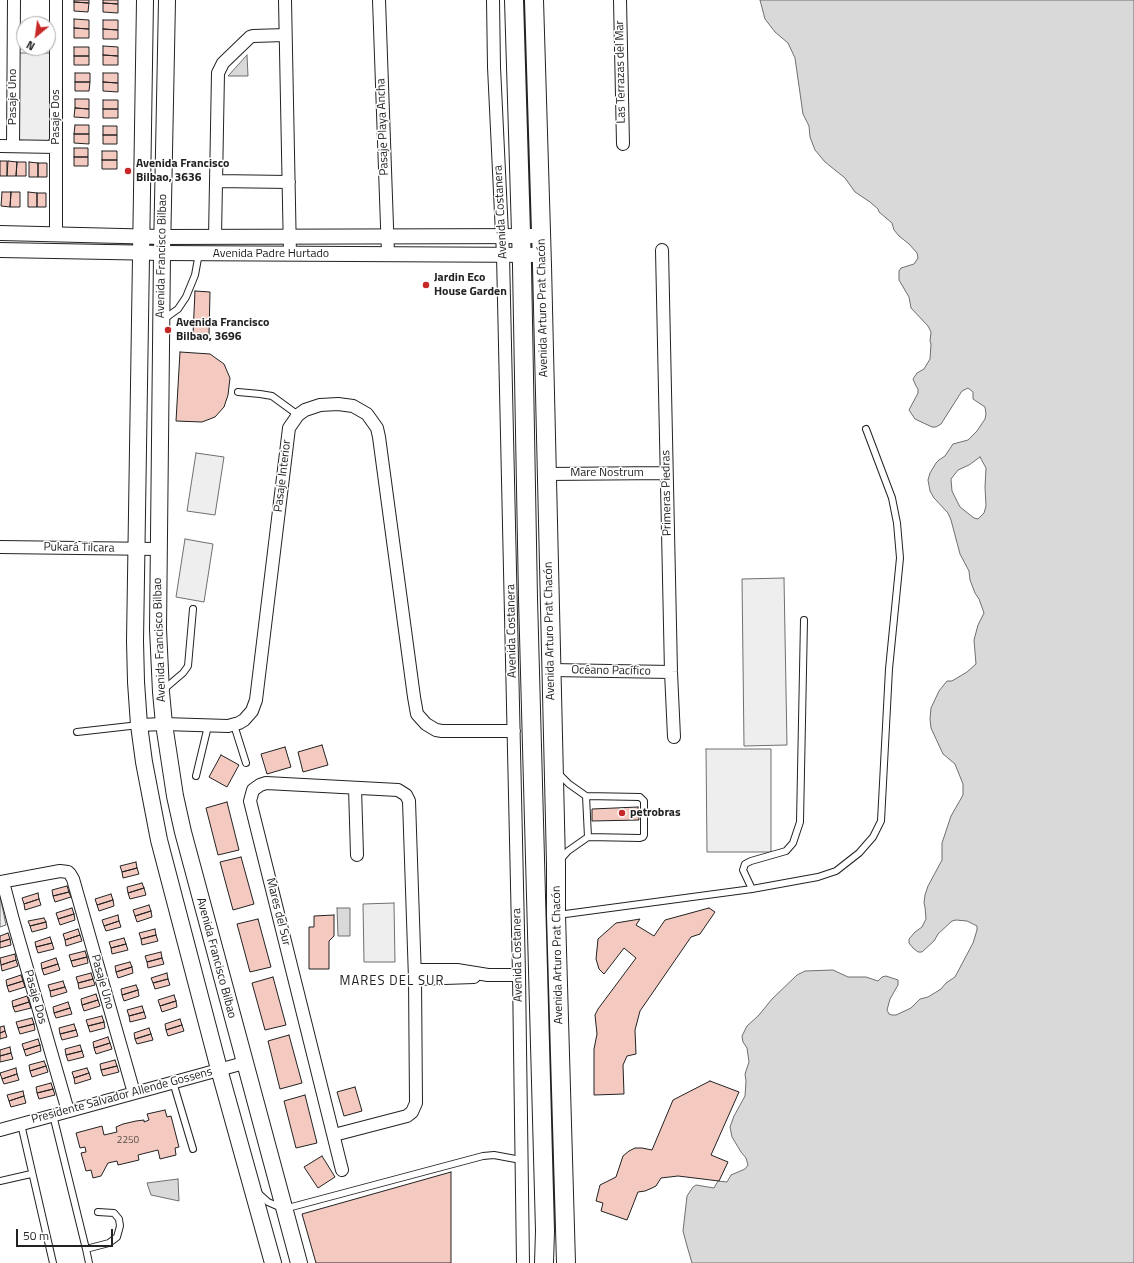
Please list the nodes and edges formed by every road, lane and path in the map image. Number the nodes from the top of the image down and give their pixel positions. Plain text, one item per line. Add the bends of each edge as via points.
1 (14, 0) edge
2 (56, 0) edge
3 (145, 0) edge
4 (167, 0) edge
5 (285, 0) edge
6 (379, 0) edge
7 (493, 0) edge
8 (514, 0) edge
9 (620, 0) edge
10 (535, 4) edge
11 (286, 35) junction
12 (623, 144) dead end
13 (0, 146) edge
14 (12, 146) junction
15 (56, 147) junction
16 (216, 181) junction
17 (289, 182) junction
18 (0, 233) edge
19 (56, 234) junction
20 (140, 236) junction
21 (290, 236) junction
22 (387, 236) junction
23 (502, 236) junction
24 (521, 236) junction
25 (542, 236) junction
26 (162, 237) junction
27 (216, 237) junction
28 (0, 250) edge
29 (662, 250) dead end
30 (141, 253) junction
31 (162, 253) junction
32 (199, 253) junction
33 (290, 254) junction
34 (388, 254) junction
35 (542, 254) junction
36 (503, 255) junction
37 (522, 255) junction
38 (161, 322) junction
39 (238, 392) dead end
40 (298, 415) junction
41 (866, 429) dead end
42 (666, 473) junction
43 (547, 474) junction
44 (0, 547) edge
45 (136, 549) junction
46 (158, 549) junction
47 (193, 609) dead end
48 (804, 620) dead end
49 (551, 670) junction
50 (671, 672) junction
51 (161, 692) junction
52 (164, 724) junction
53 (139, 725) junction
54 (234, 725) junction
55 (208, 726) junction
56 (514, 731) junction
57 (77, 732) dead end
58 (674, 737) dead end
59 (246, 763) dead end
60 (553, 768) junction
61 (196, 776) dead end
62 (355, 788) junction
63 (586, 796) junction
64 (588, 837) junction
65 (357, 855) dead end
66 (556, 864) junction
67 (2, 882) edge
68 (752, 889) junction
69 (556, 915) junction
70 (415, 974) junction
71 (519, 975) junction
72 (244, 1063) junction
73 (219, 1069) junction
74 (174, 1082) junction
75 (134, 1093) junction
76 (68, 1111) junction
77 (53, 1115) junction
78 (20, 1124) junction
79 (0, 1128) edge
80 (334, 1135) junction
81 (193, 1149) dead end
82 (521, 1160) junction
83 (342, 1170) dead end
84 (31, 1174) junction
85 (0, 1180) edge
86 (251, 1184) junction
87 (284, 1209) junction
88 (98, 1212) dead end
89 (86, 1249) junction
90 (53, 1263) edge
91 (88, 1263) edge
92 (273, 1263) edge
93 (299, 1263) edge
94 (523, 1263) edge
95 (544, 1263) edge
96 (566, 1263) edge

1 - 14 street, Pasaje Uno
2 - 15 street, Pasaje Dos
3 - 20 main road, Avenida Francisco Bilbao
4 - 26 main road, Avenida Francisco Bilbao
5 - 11 street
6 - 22 street, Pasaje Playa Ancha
7 - 23 street, Avenida Costanera
8 - 24 main road, Avenida Arturo Prat Chacón
9 - 12 street, Las Terrazas del Mar
10 - 25 main road, Avenida Arturo Prat Chacón
11 - 16 street via 250,37 220,68 217,79
11 - 17 street
13 - 14 street
14 - 15 street
15 - 19 street, Pasaje Dos
16 - 17 street
16 - 27 street
17 - 21 street
18 - 19 street, Avenida Padre Hurtado
19 - 20 street, Avenida Padre Hurtado
20 - 26 street, Avenida Padre Hurtado
20 - 30 main road, Avenida Francisco Bilbao
21 - 22 street, Avenida Padre Hurtado
21 - 27 street, Avenida Padre Hurtado
21 - 33 street
22 - 23 street, Avenida Padre Hurtado
22 - 34 street, Pasaje Playa Ancha
23 - 24 street, Avenida Padre Hurtado
23 - 36 street, Avenida Costanera
24 - 25 street, Avenida Padre Hurtado
24 - 37 main road, Avenida Arturo Prat Chacón
25 - 35 main road, Avenida Arturo Prat Chacón
26 - 27 street, Avenida Padre Hurtado
26 - 31 main road, Avenida Francisco Bilbao
28 - 30 street, Avenida Padre Hurtado
29 - 42 street, Primeras Piedras
30 - 31 street, Avenida Padre Hurtado
30 - 45 main road, Avenida Francisco Bilbao
31 - 32 street, Avenida Padre Hurtado
31 - 38 main road, Avenida Francisco Bilbao
32 - 33 street, Avenida Padre Hurtado
32 - 38 lane via 195,275 186,297 178,309
33 - 34 street, Avenida Padre Hurtado
34 - 36 street, Avenida Padre Hurtado
35 - 37 street, Avenida Padre Hurtado
35 - 43 main road, Avenida Arturo Prat Chacón
36 - 37 street, Avenida Padre Hurtado
36 - 56 street, Avenida Costanera
37 - 95 main road, Avenida Arturo Prat Chacón
38 - 46 main road, Avenida Francisco Bilbao
39 - 40 lane via 272,396
40 - 54 street, Pasaje Interior via 289,428 287,437 255,706 249,716
40 - 56 street via 312,406 346,404 367,414 377,428 414,702 421,720 442,731
41 - 68 lane via 892,498 900,558 889,669 881,821 873,837 859,853 836,871 818,877
42 - 43 street, Mare Nostrum
42 - 50 street, Primeras Piedras
43 - 49 main road, Avenida Arturo Prat Chacón
44 - 45 street, Pukará Tilcara
45 - 46 street, Pukará Tilcara
45 - 53 main road, Avenida Francisco Bilbao via 135,641
46 - 51 main road, Avenida Francisco Bilbao
47 - 51 lane via 188,666
48 - 68 lane via 800,822 793,843 786,851 745,864 743,870
49 - 50 street, Océano Pacífico
49 - 60 main road, Avenida Arturo Prat Chacón
50 - 58 street, Primeras Piedras
51 - 52 main road, Avenida Francisco Bilbao
52 - 53 street
52 - 55 street
52 - 72 main road, Avenida Francisco Bilbao via 182,832
53 - 57 lane
53 - 73 main road, Avenida Francisco Bilbao via 159,840
54 - 55 street
54 - 59 lane
55 - 61 lane
56 - 71 street, Avenida Costanera
60 - 63 lane
60 - 66 main road, Avenida Arturo Prat Chacón
62 - 65 street
62 - 70 street, Mares del Sur via 398,790 406,795 409,801
62 - 80 street, Mares del Sur via 266,783 254,790 250,801
63 - 64 lane
63 - 64 lane via 640,797 644,801 643,837
64 - 66 lane via 568,851
66 - 69 main road, Avenida Arturo Prat Chacón
67 - 75 street, Pasaje Uno via 60,871 68,872 73,878
67 - 76 street, Pasaje Dos
68 - 69 lane
69 - 96 main road, Avenida Arturo Prat Chacón
70 - 71 street via 460,978
70 - 80 street, Mares del Sur via 416,1103 412,1112 407,1116
71 - 82 street, Avenida Costanera
72 - 73 street, Presidente Salvador Allende Gossens
72 - 87 main road, Avenida Francisco Bilbao
73 - 74 street, Presidente Salvador Allende Gossens
73 - 86 main road, Avenida Francisco Bilbao
74 - 75 street, Presidente Salvador Allende Gossens
74 - 81 lane
75 - 76 street, Presidente Salvador Allende Gossens
76 - 77 street, Presidente Salvador Allende Gossens
77 - 78 street, Presidente Salvador Allende Gossens
77 - 89 lane
78 - 79 street, Presidente Salvador Allende Gossens
78 - 84 lane
80 - 83 street, Mares del Sur
82 - 87 lane via 483,1156
82 - 94 street, Avenida Costanera
84 - 85 lane
84 - 90 lane
86 - 87 lane via 261,1197
86 - 92 main road, Avenida Francisco Bilbao
87 - 93 main road, Avenida Francisco Bilbao
88 - 89 lane via 114,1213 119,1219 117,1237 109,1243
89 - 91 lane

